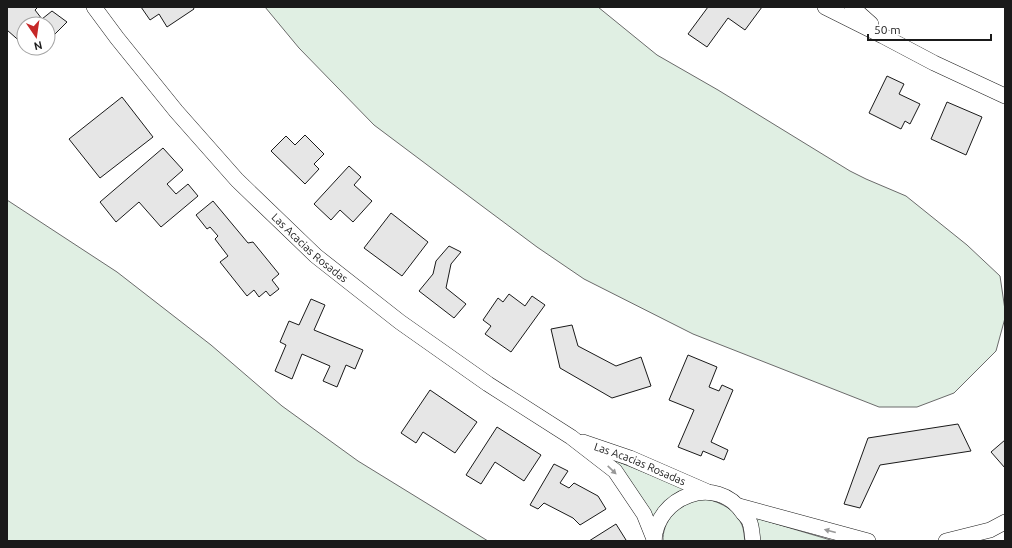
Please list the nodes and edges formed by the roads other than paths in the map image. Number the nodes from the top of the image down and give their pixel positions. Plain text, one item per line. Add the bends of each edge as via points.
1 (94, 7) edge
2 (825, 7) edge
3 (852, 7) edge
4 (883, 36) junction
5 (1005, 96) edge
6 (571, 437) junction
7 (708, 492) junction
8 (739, 506) junction
9 (1005, 522) edge
10 (654, 540) edge
11 (753, 541) edge
12 (868, 541) edge
13 (946, 541) edge

1 - 6 street, Las Acacias Rosadas via 176,111 232,174 316,256 400,322 488,384
2 - 4 street
3 - 4 street
4 - 5 street
6 - 7 street, Las Acacias Rosadas via 630,458
6 -> 10 street, Las Acacias Rosadas via 615,471 644,514
7 - 8 street, Las Acacias Rosadas via 725,496
7 - 10 street via 693,493 679,499 667,510 659,523
8 - 11 street via 750,522
12 -> 8 street
9 - 13 street via 990,530

